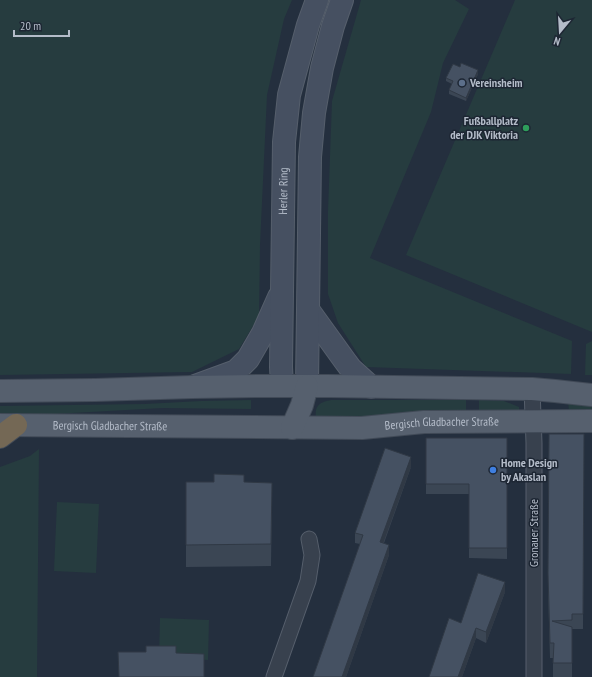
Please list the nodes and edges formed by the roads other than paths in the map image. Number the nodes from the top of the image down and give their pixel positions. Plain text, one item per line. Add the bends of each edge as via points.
1 (317, 0) edge
2 (342, 0) edge
3 (283, 289) junction
4 (309, 311) junction
5 (282, 386) junction
6 (308, 386) junction
7 (193, 387) junction
8 (370, 387) junction
9 (532, 389) junction
10 (0, 391) edge
11 (592, 395) edge
12 (533, 421) junction
13 (592, 421) edge
14 (292, 428) junction
15 (5, 429) edge
16 (309, 539) dead end
17 (274, 677) edge
18 (534, 677) edge

1 - 3 main road, Herler Ring via 289,95 284,142
2 - 4 main road via 322,68 314,113 310,158
3 - 5 main road, Herler Ring
3 - 7 main road via 248,359 236,371
4 - 6 main road
4 - 8 main road via 351,369
5 - 6 main road
5 - 7 main road
5 - 14 main road
6 - 8 main road
6 - 14 main road
7 - 10 main road
8 - 9 main road
9 - 11 main road
9 - 12 street, Gronauer Straße
12 - 13 main road, Bergisch Gladbacher Straße
12 - 14 main road, Bergisch Gladbacher Straße via 424,422 362,428
12 - 18 street, Gronauer Straße
14 - 15 main road, Bergisch Gladbacher Straße
16 - 17 street via 312,555 308,581

